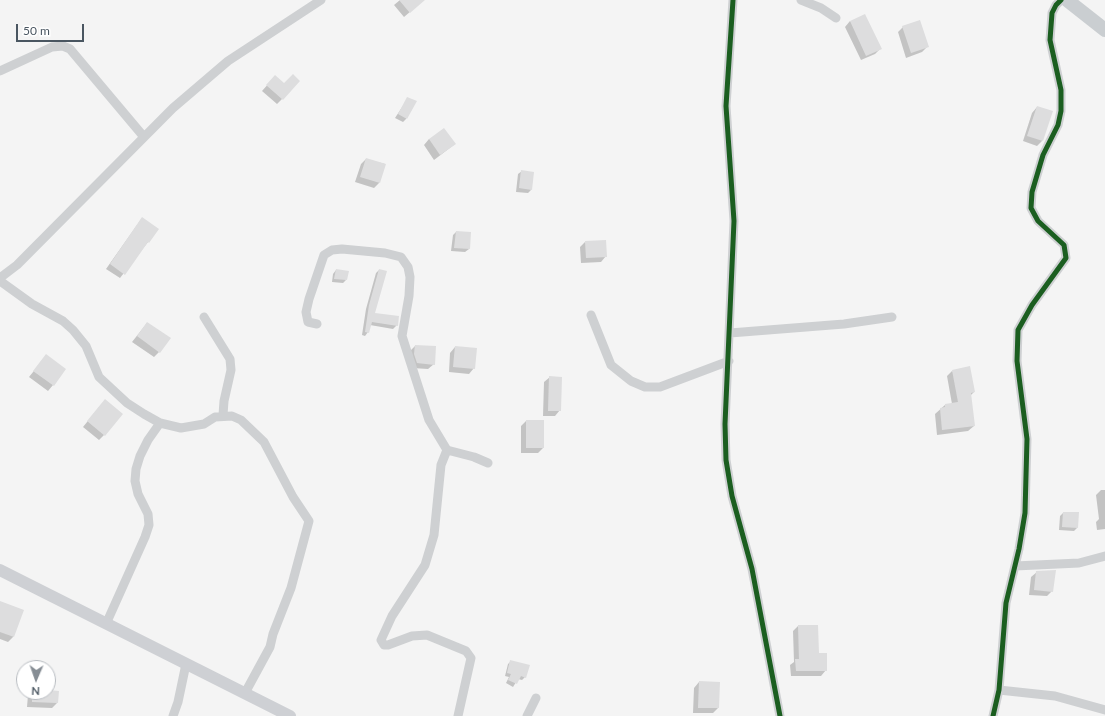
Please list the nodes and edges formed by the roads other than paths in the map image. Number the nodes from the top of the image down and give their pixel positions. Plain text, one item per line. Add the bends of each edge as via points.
1 (322, 0) edge
2 (733, 0) edge
3 (801, 0) edge
4 (1061, 0) edge
5 (1068, 0) edge
6 (836, 18) dead end
7 (1105, 30) edge
8 (0, 71) edge
9 (144, 137) junction
10 (0, 278) edge
11 (0, 281) edge
12 (591, 315) dead end
13 (204, 317) dead end
14 (892, 317) dead end
15 (317, 324) dead end
16 (730, 333) junction
17 (729, 361) junction
18 (223, 415) junction
19 (160, 423) junction
20 (447, 450) junction
21 (488, 463) dead end
22 (1105, 556) edge
23 (1015, 566) junction
24 (0, 570) edge
25 (106, 624) junction
26 (186, 664) junction
27 (999, 690) junction
28 (245, 693) junction
29 (536, 698) dead end
30 (1105, 710) edge
31 (173, 716) edge
32 (290, 716) edge
33 (458, 716) edge
34 (527, 716) edge
35 (780, 716) edge
36 (993, 716) edge

1 - 9 street via 228,61 173,108
2 - 16 street via 726,106 734,221
3 - 6 street via 821,8
4 - 23 street via 1052,14 1050,40 1061,90 1061,111 1058,124 1043,155 1032,192 1031,208 1038,221 1064,245 1066,258 1032,305 1018,330 1017,361 1027,439 1025,513
5 - 7 main road
8 - 9 street via 52,47 70,48
9 - 10 street via 17,265
11 - 19 street via 63,321 86,346 99,377 127,403
12 - 17 street via 611,365 631,381 645,387 660,387
13 - 18 street via 230,359 231,370
14 - 16 street via 844,324
15 - 20 street via 308,322 306,312 324,255 332,250 342,249 401,257 408,267 410,277 402,336 429,420
16 - 17 street
17 - 35 street via 725,424 726,460 732,496 752,569
18 - 19 street via 196,426 181,428
18 - 28 street via 241,420 264,442 292,497 309,520 291,588 270,647
19 - 25 street via 148,440 136,469 138,494 148,514 146,537
20 - 21 street
20 - 33 street via 441,464 434,535 425,565 408,595 392,616 381,640 384,645 388,645 412,636 427,635 466,650 471,658
22 - 23 street via 1079,563
23 - 27 street via 1006,603
24 - 25 main road
25 - 26 main road
26 - 28 main road
26 - 31 street
27 - 30 street via 1055,696
27 - 36 street
28 - 32 main road
29 - 34 street

